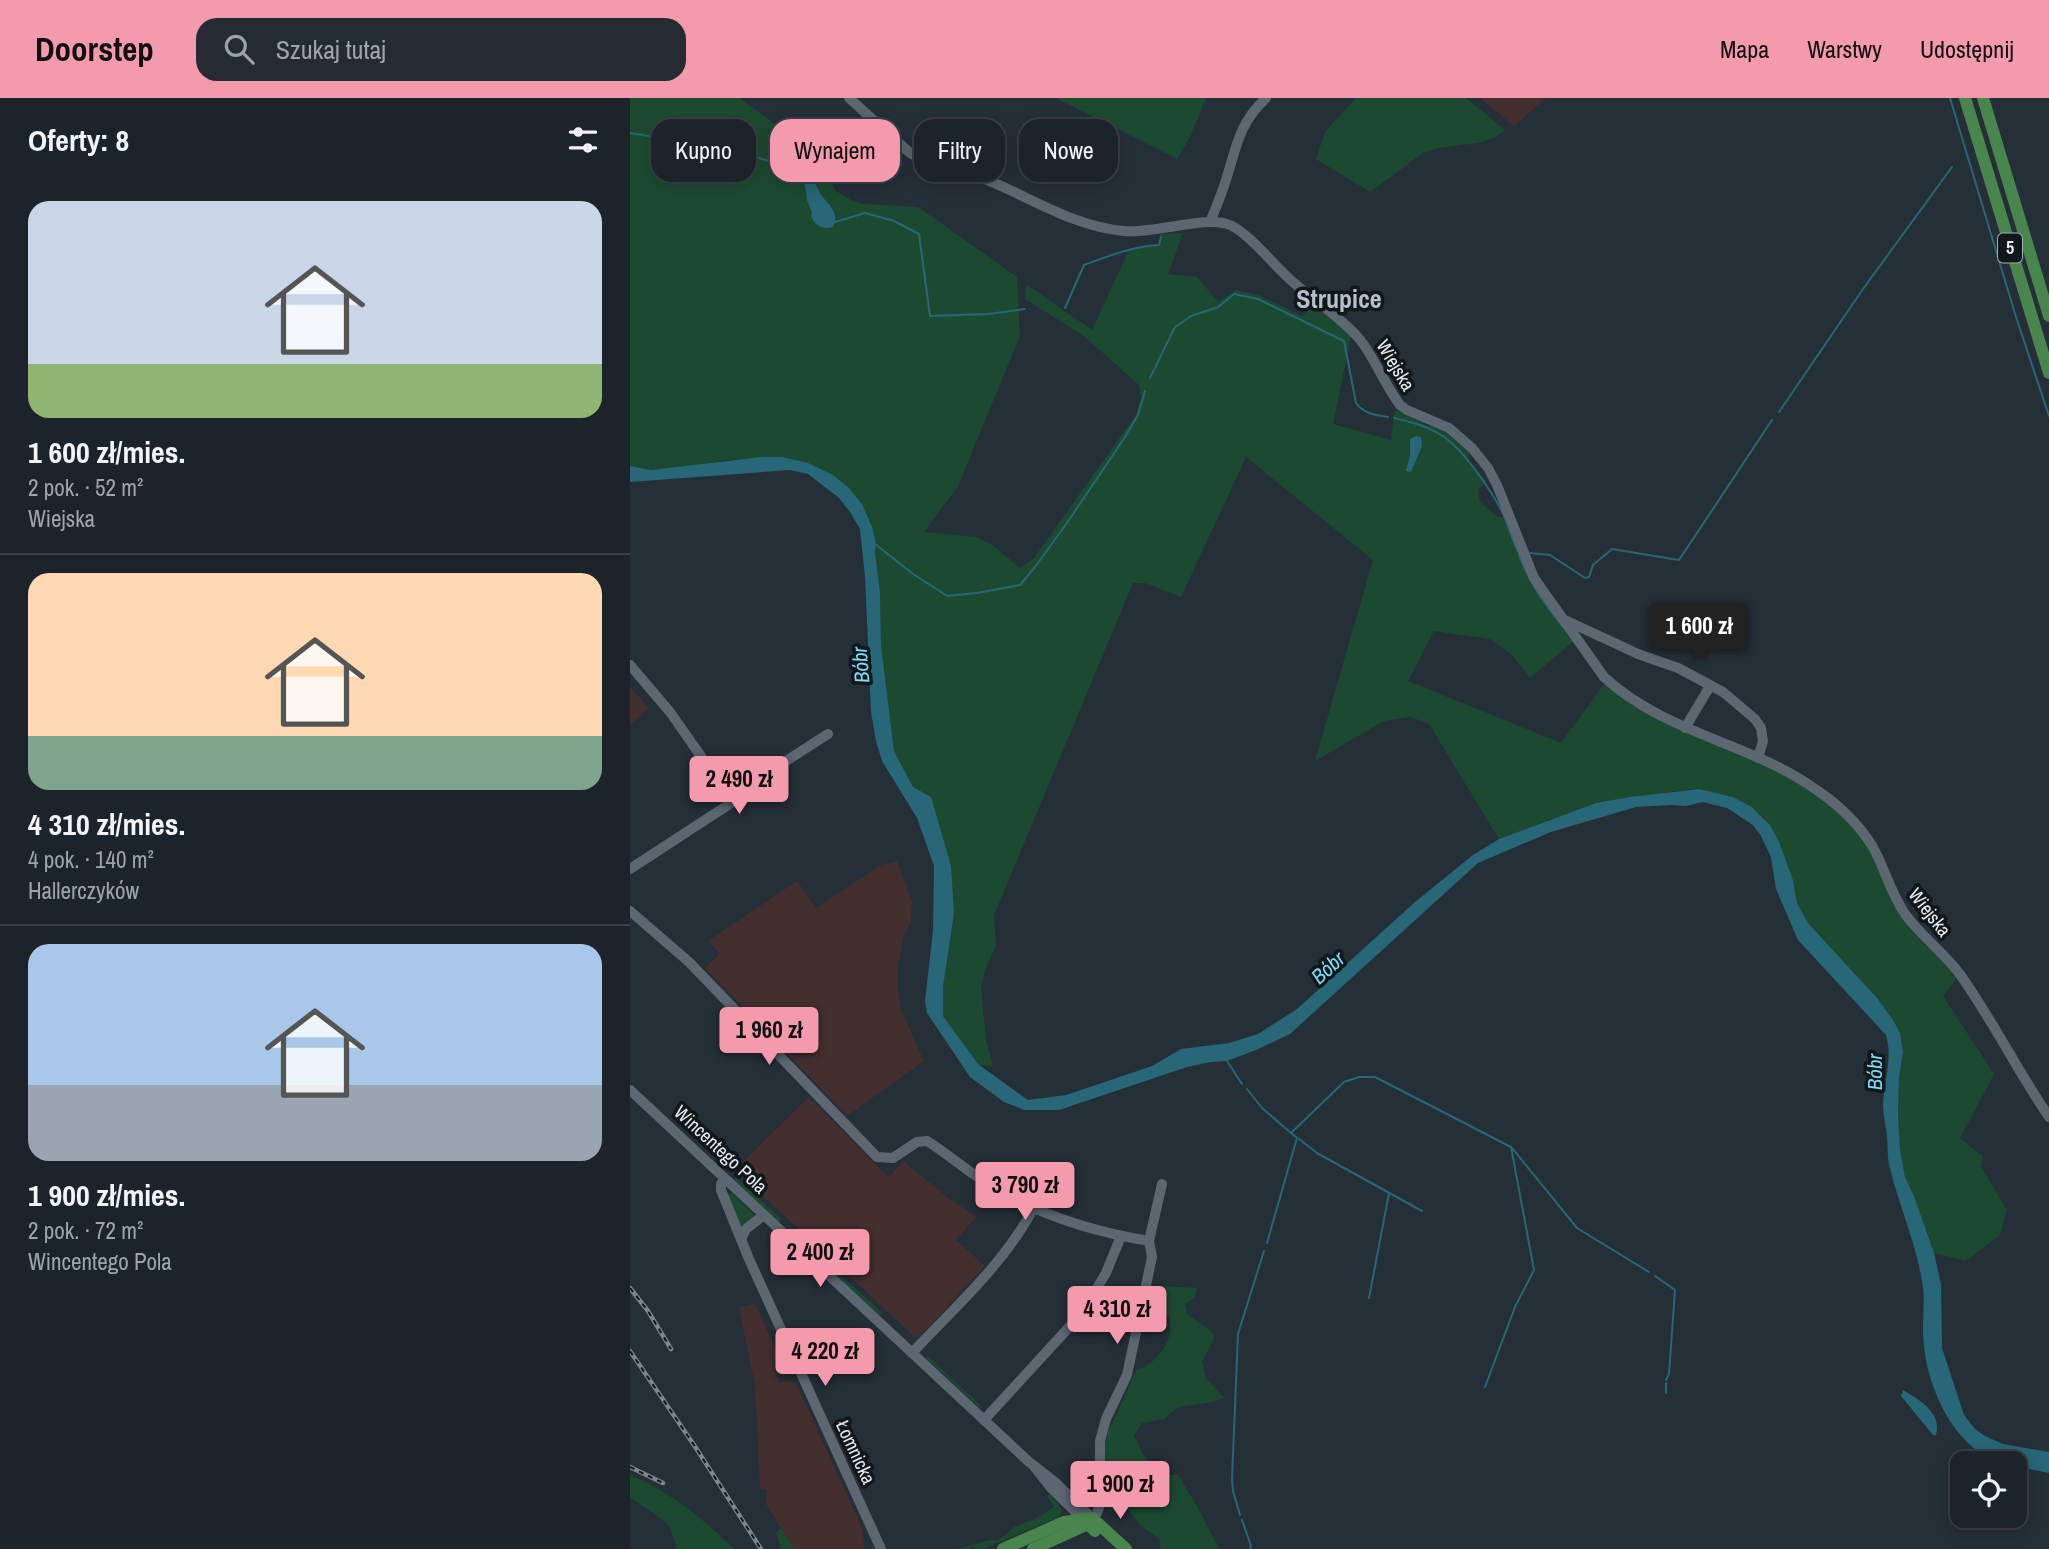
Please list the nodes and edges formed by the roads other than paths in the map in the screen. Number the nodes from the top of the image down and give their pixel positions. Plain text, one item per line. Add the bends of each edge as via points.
1 (849, 98) edge
2 (1266, 98) edge
3 (1965, 98) edge
4 (1983, 98) edge
5 (1210, 222) junction
6 (2049, 316) edge
7 (2049, 373) edge
8 (1565, 620) junction
9 (630, 666) edge
10 (1710, 686) junction
11 (1685, 728) junction
12 (828, 734) dead end
13 (1758, 758) junction
14 (733, 802) junction
15 (630, 869) edge
16 (630, 911) edge
17 (630, 1090) edge
18 (2049, 1117) edge
19 (725, 1179) junction
20 (1162, 1184) dead end
21 (1033, 1209) junction
22 (764, 1215) junction
23 (1121, 1236) junction
24 (741, 1239) junction
25 (1149, 1241) junction
26 (912, 1353) junction
27 (984, 1420) junction
28 (1032, 1465) junction
29 (1066, 1504) junction
30 (1089, 1518) junction
31 (1064, 1522) junction
32 (881, 1549) edge
33 (1003, 1549) edge
34 (1033, 1549) edge
35 (1116, 1549) edge
36 (1126, 1549) edge

1 - 5 street, Wiejska via 910,153 1100,227 1152,231
2 - 5 street via 1244,123
3 - 7 main road, 5
4 - 6 main road, 5
5 - 8 street, Wiejska via 1239,230 1292,282 1352,330 1400,405 1449,428 1472,449 1497,485 1534,578
8 - 10 street, Wiejska
8 - 11 street, Wiejska via 1604,677 1657,715
9 - 14 street via 670,712
10 - 11 street
10 - 13 street, Wiejska via 1723,692 1761,728
11 - 13 street, Wiejska
12 - 14 street
13 - 18 street, Wiejska via 1788,770 1821,792 1855,823 1877,855 1897,902 1964,981
14 - 15 street
16 - 21 street via 689,962 873,1153 894,1158 922,1140
17 - 19 street, Wincentego Pola
19 - 22 street, Wincentego Pola
19 - 24 street, Łomnicka via 721,1190
20 - 25 street
21 - 23 street
21 - 26 street via 1005,1251
22 - 24 street
22 - 26 street, Wincentego Pola
23 - 25 street
23 - 27 street via 1083,1313
24 - 32 street, Łomnicka
25 - 30 street via 1152,1257 1127,1375 1100,1441 1100,1505
26 - 27 street, Wincentego Pola
27 - 28 street, Wincentego Pola
28 - 29 street, Wincentego Pola
28 - 30 street, Wincentego Pola
29 - 30 street, Wincentego Pola
29 - 31 street
30 - 31 main road
30 - 34 main road
30 - 35 main road, Wincentego Pola
30 - 36 main road, Wincentego Pola
31 - 33 main road

